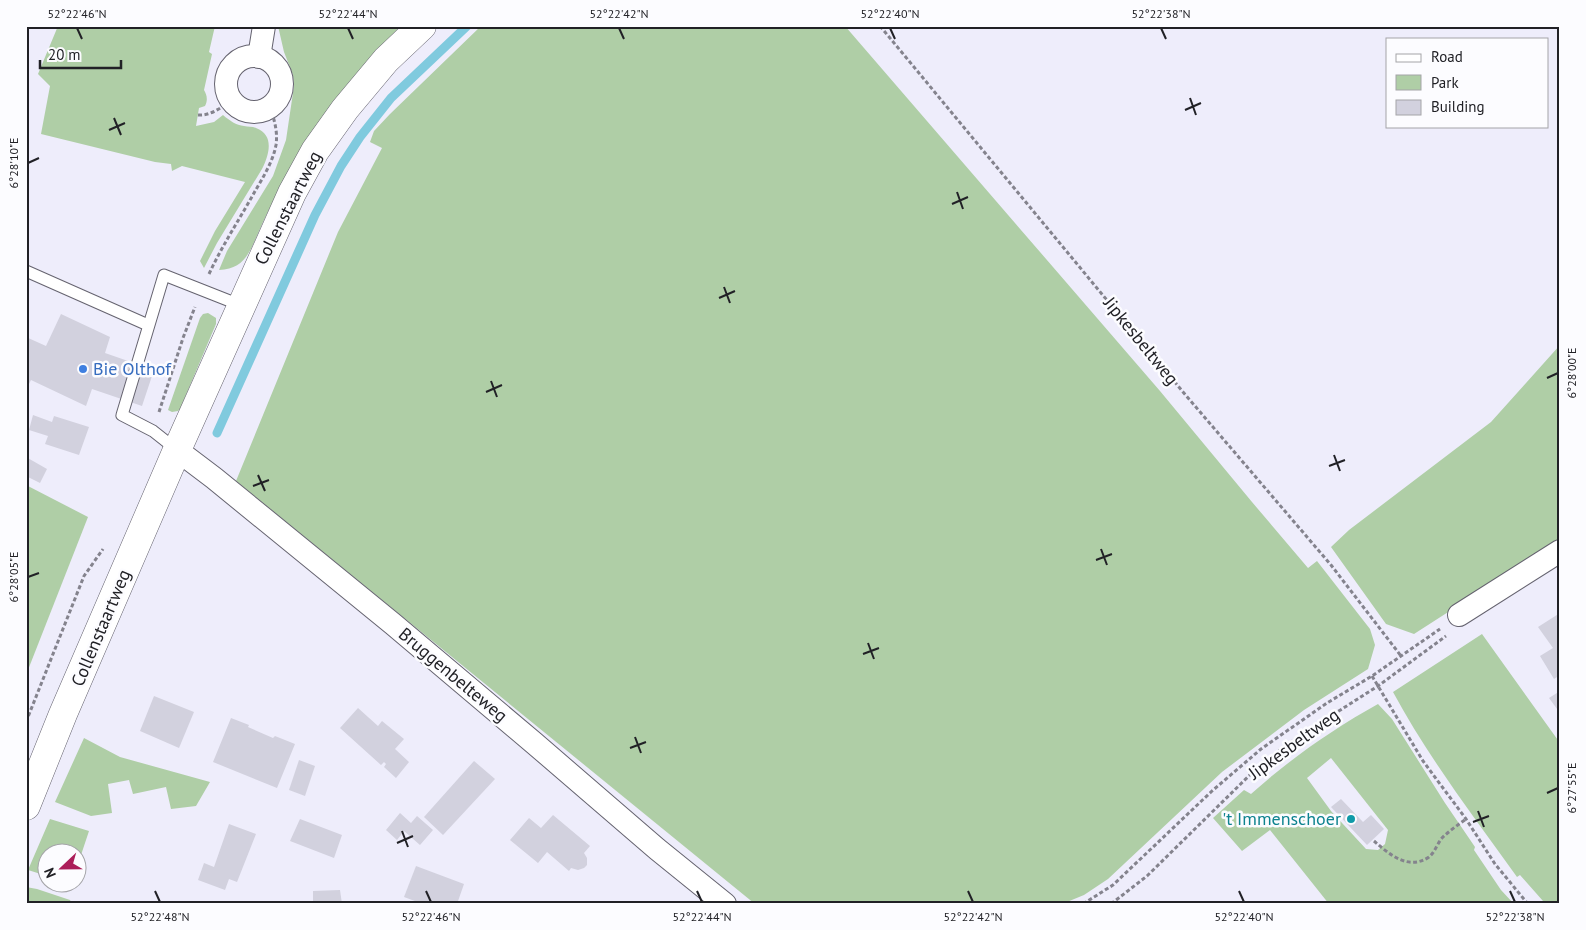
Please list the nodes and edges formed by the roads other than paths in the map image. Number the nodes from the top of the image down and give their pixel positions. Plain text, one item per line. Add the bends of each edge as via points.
1 (264, 26) edge
2 (422, 26) edge
3 (259, 57) junction
4 (26, 271) edge
5 (240, 306) junction
6 (148, 325) junction
7 (178, 450) junction
8 (1560, 551) edge
9 (1459, 615) road end
10 (26, 806) edge
11 (725, 904) edge

1 - 3 street
2 - 5 main road, Collenstaartweg via 366,83 315,151 284,208
3 - 3 street via 277,68 282,82 280,96 270,107 250,112 232,101 227,87 229,73 238,62
4 - 6 lane
5 - 6 lane via 164,276
5 - 7 main road, Collenstaartweg
6 - 7 lane via 122,415 153,431
7 - 10 main road, Collenstaartweg
7 - 11 street, Bruggenbelteweg via 393,624
8 - 9 street

